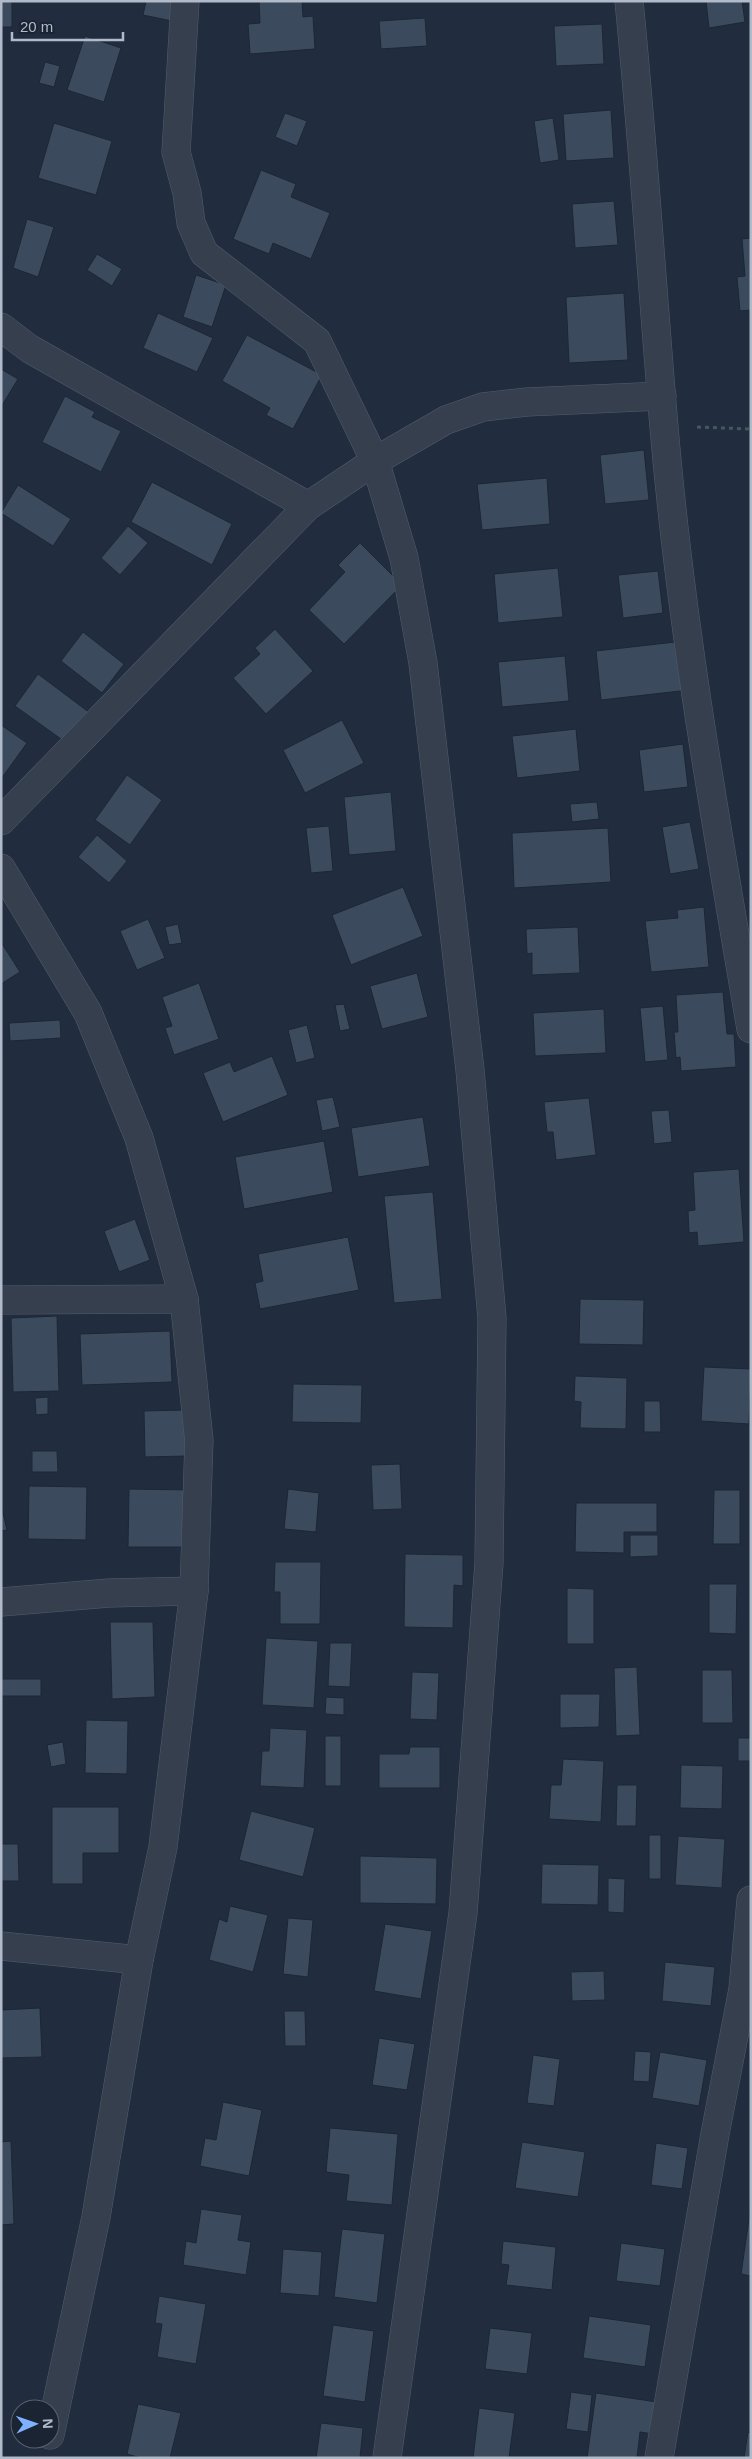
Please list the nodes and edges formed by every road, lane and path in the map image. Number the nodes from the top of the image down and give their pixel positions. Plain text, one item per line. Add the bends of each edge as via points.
1 (185, 1) edge
2 (629, 1) edge
3 (1, 327) edge
4 (662, 396) junction
5 (664, 426) junction
6 (751, 429) edge
7 (375, 461) junction
8 (308, 506) junction
9 (1, 821) edge
10 (1, 868) edge
11 (751, 1029) edge
12 (184, 1299) junction
13 (1, 1300) edge
14 (194, 1592) junction
15 (1, 1602) edge
16 (751, 1900) edge
17 (1, 1946) edge
18 (139, 1960) junction
19 (58, 2399) edge
20 (387, 2458) edge
21 (659, 2458) edge

1 - 7 street via 176,152 191,222 204,253 317,341
2 - 4 street
3 - 8 street via 30,349
4 - 5 street
4 - 7 street via 527,402 483,408 446,420
5 - 6 path
5 - 11 street via 709,783
7 - 8 street
7 - 20 street via 404,558 422,663 470,1070 492,1318 489,1563 463,1913
8 - 9 street
10 - 12 street via 88,1013 139,1138
12 - 13 street
12 - 14 street via 199,1440
14 - 15 street via 109,1593
14 - 18 street via 163,1848
16 - 21 street via 743,1990
17 - 18 street
18 - 19 street via 96,2217

